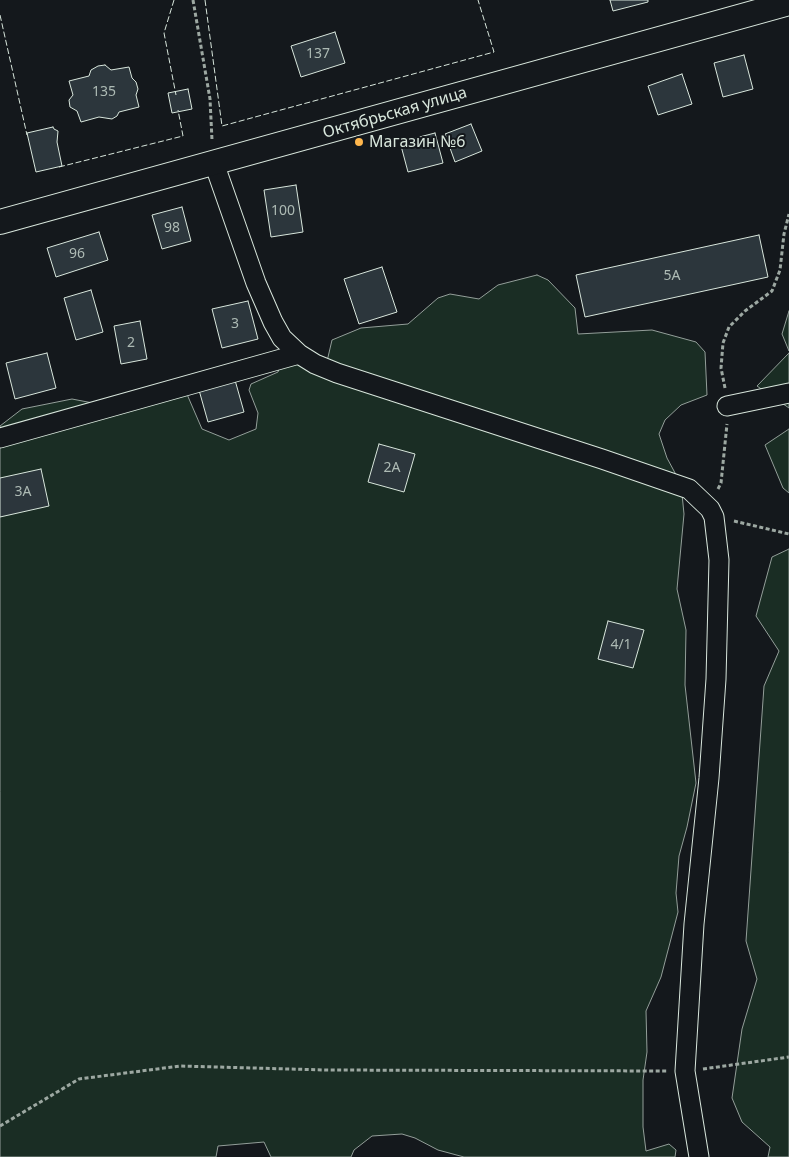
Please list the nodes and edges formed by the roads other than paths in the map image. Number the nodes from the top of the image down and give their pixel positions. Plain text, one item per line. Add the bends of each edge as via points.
1 (789, 3) edge
2 (214, 163) junction
3 (0, 222) edge
4 (299, 354) junction
5 (789, 393) edge
6 (727, 406) road end
7 (0, 438) edge
8 (699, 1157) edge

1 - 2 street, Октябрьская улица
2 - 3 street, Октябрьская улица
2 - 4 street via 273,322 282,338
4 - 7 street
4 - 8 street via 337,373 689,489 712,513 719,560 716,679 694,924 685,1071
5 - 6 street

